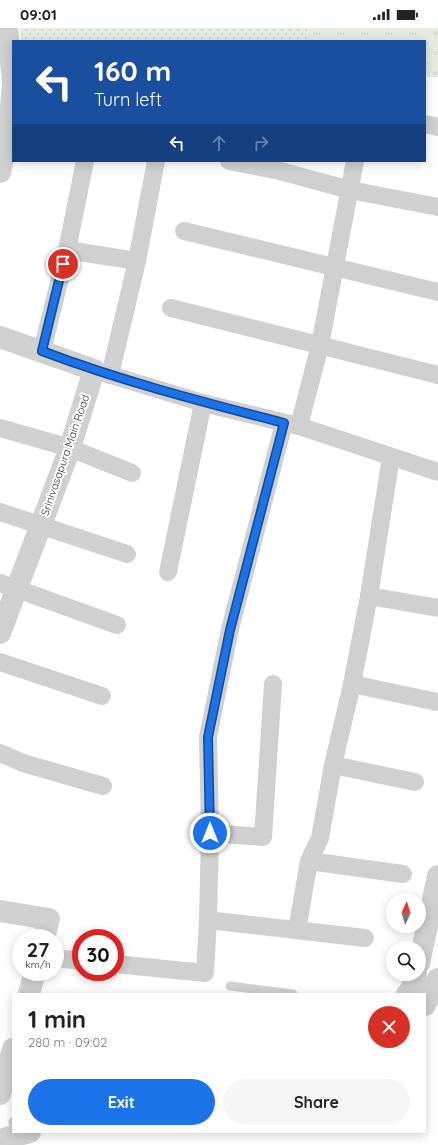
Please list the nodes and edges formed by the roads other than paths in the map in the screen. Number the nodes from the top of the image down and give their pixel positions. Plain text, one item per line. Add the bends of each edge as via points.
1 (7, 28) edge
2 (12, 73) edge
3 (12, 82) edge
4 (0, 84) edge
5 (12, 94) edge
6 (426, 124) edge
7 (438, 127) edge
8 (85, 162) edge
9 (156, 162) edge
10 (235, 162) edge
11 (355, 162) edge
12 (0, 172) edge
13 (350, 190) junction
14 (438, 206) edge
15 (184, 231) dead end
16 (67, 250) junction
17 (137, 261) junction
18 (335, 267) junction
19 (438, 292) edge
20 (171, 308) dead end
21 (0, 338) edge
22 (320, 345) junction
23 (42, 351) junction
24 (102, 373) junction
25 (438, 375) edge
26 (203, 402) junction
27 (292, 425) junction
28 (0, 428) edge
29 (70, 448) junction
30 (391, 457) junction
31 (438, 472) edge
32 (132, 473) dead end
33 (0, 512) edge
34 (41, 525) junction
35 (127, 554) dead end
36 (168, 572) dead end
37 (9, 586) edge
38 (369, 596) junction
39 (438, 608) edge
40 (117, 626) dead end
41 (0, 633) edge
42 (0, 662) edge
43 (273, 684) dead end
44 (352, 684) junction
45 (102, 696) dead end
46 (437, 702) edge
47 (0, 753) edge
48 (333, 765) junction
49 (415, 782) dead end
50 (103, 786) dead end
51 (210, 833) junction
52 (309, 861) junction
53 (403, 874) dead end
54 (438, 876) edge
55 (0, 911) edge
56 (208, 920) junction
57 (46, 929) edge
58 (297, 930) junction
59 (365, 938) dead end
60 (424, 941) edge
61 (124, 965) edge
62 (438, 979) edge
63 (33, 981) edge
64 (414, 981) edge
65 (230, 986) dead end
66 (29, 993) edge
67 (285, 993) edge
68 (408, 993) edge
69 (426, 1003) edge
70 (12, 1052) edge
71 (0, 1094) edge
72 (0, 1125) edge
73 (12, 1128) edge
74 (13, 1133) edge
75 (0, 1140) edge

1 - 2 street
3 - 4 street
5 - 12 street via 9,132
6 - 7 street
8 - 16 street
9 - 17 street
10 - 13 street
11 - 13 street
13 - 14 street
13 - 18 street
15 - 18 street
16 - 17 street
16 - 23 street
17 - 24 street
18 - 19 street
18 - 22 street
20 - 22 street
21 - 23 street
22 - 25 street
22 - 27 street
23 - 24 street
24 - 26 street
24 - 29 street, Srinivasapura Main Road
26 - 27 street
26 - 36 street
27 - 30 street
27 - 51 street via 230,630 208,737
28 - 29 street
29 - 32 street
29 - 34 street, Srinivasapura Main Road
30 - 31 street
30 - 38 street
33 - 34 street
34 - 35 street
34 - 37 street, Srinivasapura Main Road
37 - 40 street
37 - 41 street, Srinivasapura Main Road
38 - 39 street
38 - 44 street
42 - 45 street
43 - 51 street via 263,837
44 - 46 street
44 - 48 street
47 - 50 street via 24,763
48 - 49 street
48 - 52 street via 320,838
51 - 56 street
52 - 53 street
52 - 58 street
54 - 60 street
55 - 57 street via 49,919
56 - 58 street
56 - 61 street via 205,973
58 - 59 street
62 - 69 street
63 - 66 street
64 - 68 street
65 - 67 lane
70 - 71 street
72 - 73 street
74 - 75 street

